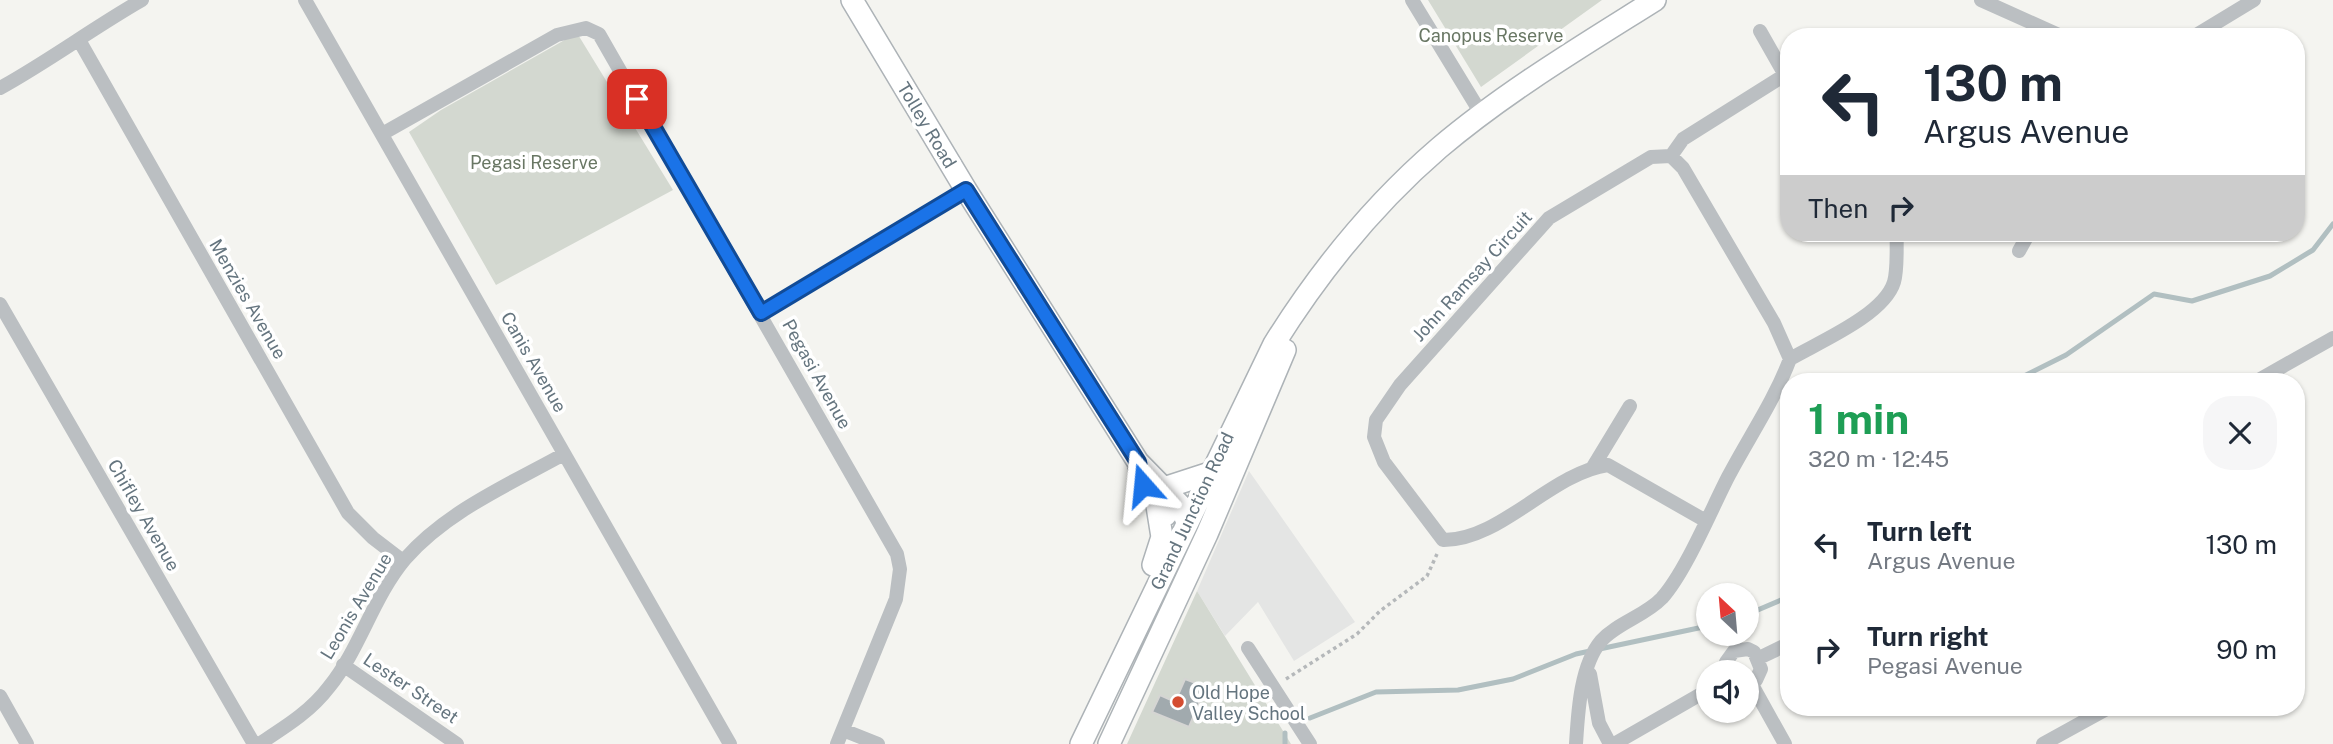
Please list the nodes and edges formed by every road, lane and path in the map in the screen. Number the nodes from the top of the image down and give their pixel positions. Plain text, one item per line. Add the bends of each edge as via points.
1 (142, 0) edge
2 (304, 0) edge
3 (852, 0) edge
4 (1412, 0) edge
5 (1655, 0) edge
6 (1981, 0) edge
7 (2254, 0) edge
8 (2043, 28) edge
9 (2208, 28) edge
10 (1760, 31) dead end
11 (79, 40) junction
12 (1780, 63) edge
13 (1780, 78) edge
14 (0, 88) edge
15 (1482, 115) junction
16 (382, 134) junction
17 (1671, 156) junction
18 (966, 190) junction
19 (1896, 242) edge
20 (2024, 242) edge
21 (2019, 251) dead end
22 (1315, 285) junction
23 (2, 313) edge
24 (761, 313) junction
25 (2333, 338) edge
26 (1790, 359) junction
27 (1785, 373) edge
28 (2271, 373) edge
29 (1780, 386) edge
30 (1630, 406) dead end
31 (564, 454) junction
32 (1593, 467) junction
33 (1210, 473) junction
34 (1161, 497) junction
35 (1706, 521) junction
36 (1187, 522) junction
37 (1207, 534) junction
38 (1443, 540) junction
39 (403, 561) junction
40 (1248, 648) dead end
41 (1780, 648) edge
42 (1759, 658) junction
43 (1727, 660) edge
44 (1590, 664) junction
45 (343, 665) junction
46 (1759, 672) edge
47 (1108, 687) junction
48 (1273, 687) junction
49 (0, 696) edge
50 (1696, 697) edge
51 (1759, 701) edge
52 (2094, 716) edge
53 (843, 730) junction
54 (27, 744) edge
55 (254, 744) edge
56 (259, 744) edge
57 (457, 744) edge
58 (730, 744) edge
59 (837, 744) edge
60 (878, 744) edge
61 (1081, 744) edge
62 (1109, 744) edge
63 (1310, 744) edge
64 (1576, 744) edge
65 (1612, 744) edge
66 (1785, 744) edge
67 (2043, 744) edge

1 - 11 street
2 - 16 street, Canis Avenue
3 - 18 main road, Tolley Road
4 - 15 street
5 - 15 main road, Grand Junction Road
6 - 8 street
7 - 9 street
10 - 12 street
11 - 14 street
11 - 39 street, Menzies Avenue via 348,513
13 - 17 street via 1683,139
15 - 22 main road, Grand Junction Road via 1396,188 1350,237
16 - 24 street, Pegasi Avenue via 557,36 586,28 599,34
16 - 31 street, Canis Avenue
17 - 26 street via 1683,168 1774,323
17 - 38 street, John Ramsay Circuit via 1651,158 1549,218 1400,385 1376,420 1374,437 1384,462
18 - 24 street
18 - 34 main road, Tolley Road
19 - 26 street via 1894,281 1884,300
20 - 21 street
22 - 33 main road, Grand Junction Road via 1274,344
22 - 37 main road, Grand Junction Road
23 - 55 street, Chifley Avenue
24 - 53 street, Pegasi Avenue via 900,569 896,599
25 - 28 street
26 - 27 street
29 - 35 street
30 - 32 street
31 - 39 street, Leonis Avenue via 456,515
31 - 58 street, Canis Avenue
32 - 35 street via 1608,465
32 - 38 street via 1485,528 1456,541
33 - 34 main road
33 - 36 main road, Grand Junction Road
34 - 36 main road, Tolley Road via 1176,522
34 - 47 main road via 1161,546 1110,663
35 - 44 street via 1661,599 1601,642
36 - 37 main road, Tolley Road
36 - 47 main road, Grand Junction Road
37 - 62 main road, Grand Junction Road
38 - 48 path via 1427,576 1357,634
39 - 45 street, Leonis Avenue
40 - 48 street
41 - 42 street
42 - 43 street via 1748,649 1734,651
42 - 46 street
44 - 64 street via 1581,695
44 - 65 street via 1599,723
45 - 56 street, Leonis Avenue via 309,710
45 - 57 street, Lester Street
47 - 61 main road, Grand Junction Road
48 - 63 street
49 - 54 street
50 - 65 street
51 - 66 street
52 - 67 street
53 - 59 street, Pegasi Avenue
53 - 60 street

